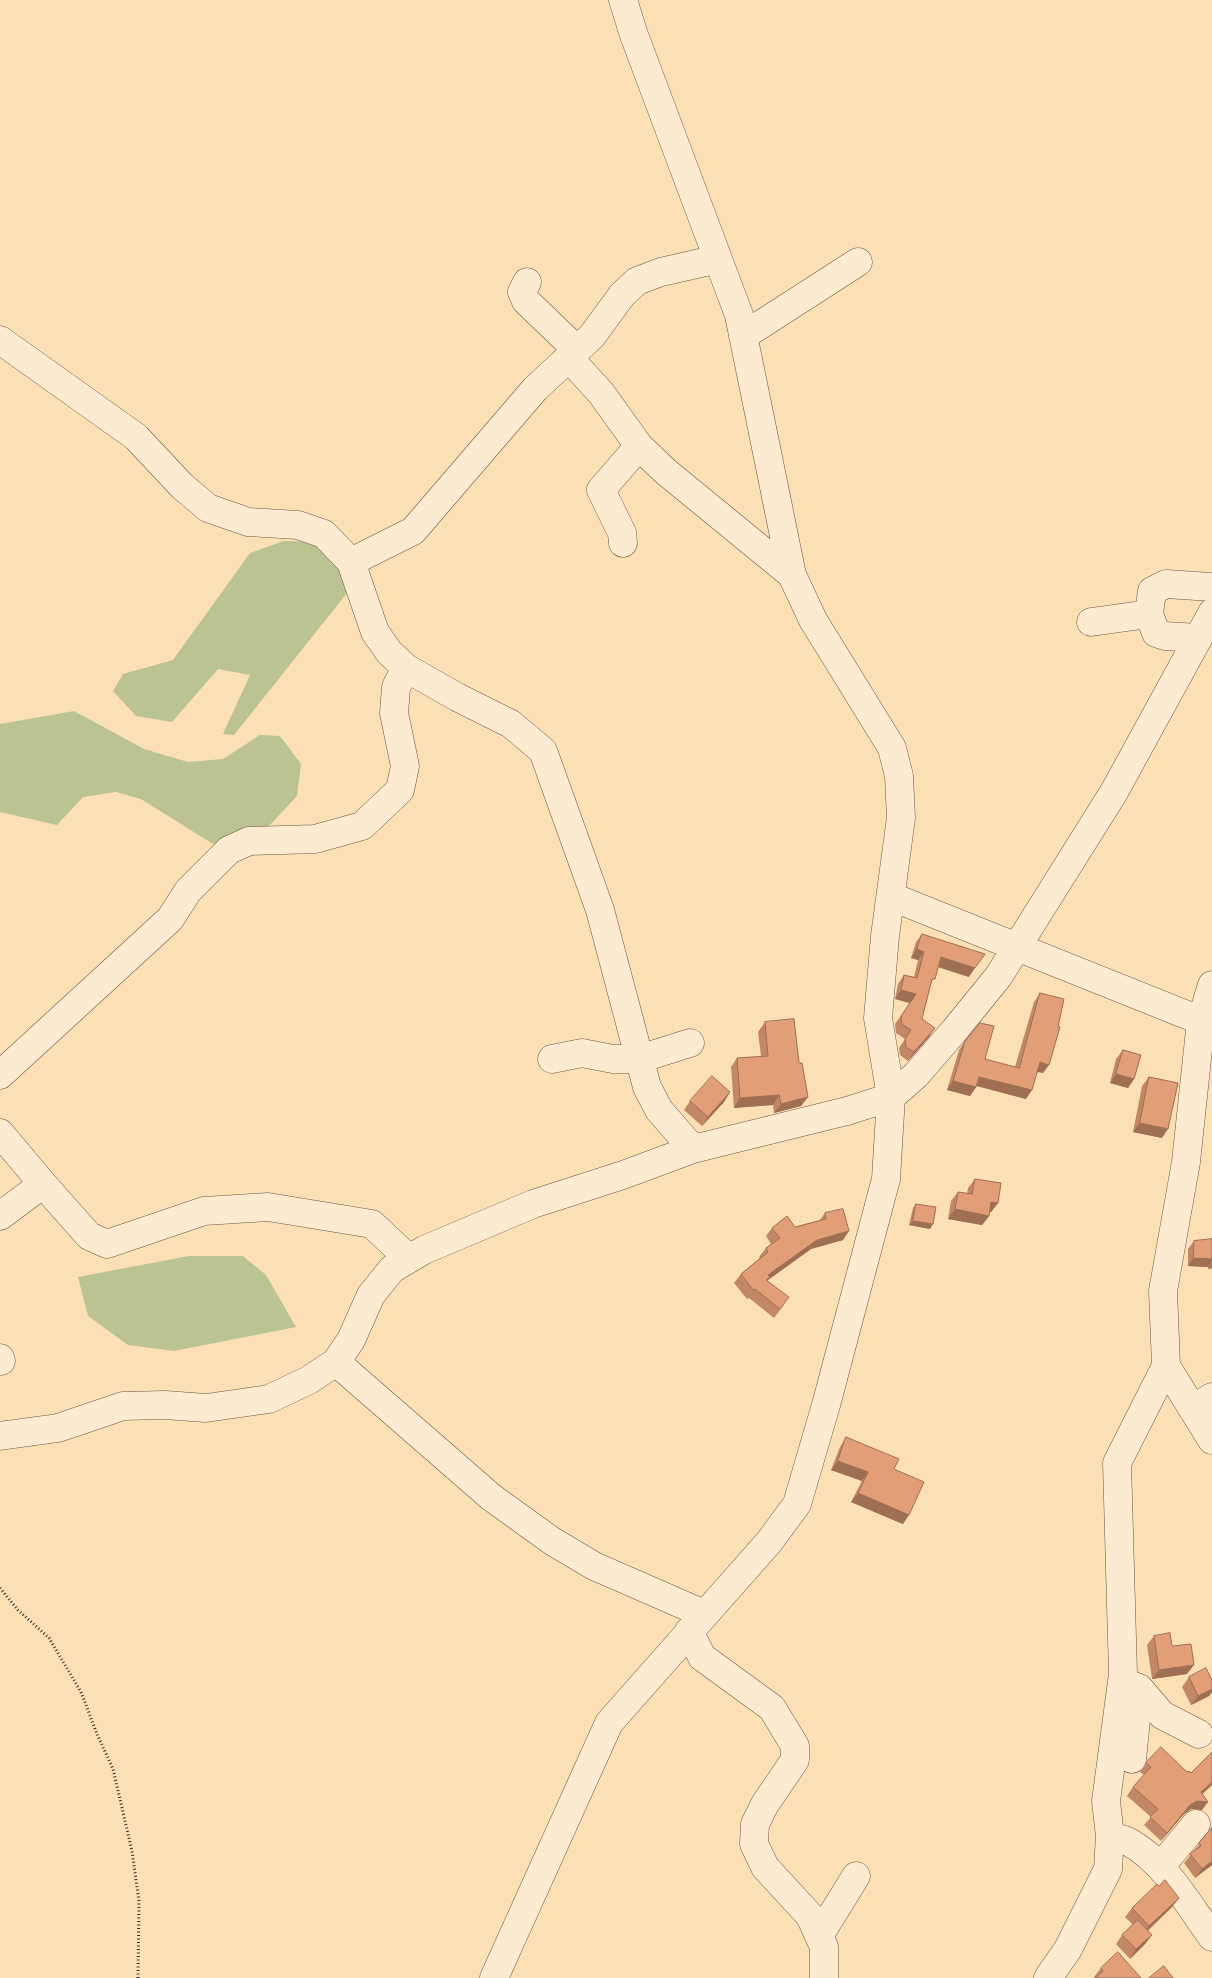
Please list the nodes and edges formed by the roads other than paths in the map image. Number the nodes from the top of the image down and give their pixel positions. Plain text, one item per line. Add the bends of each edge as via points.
1 (623, 0) edge
2 (718, 259) junction
3 (858, 262) dead end
4 (527, 282) dead end
5 (743, 336) junction
6 (0, 340) edge
7 (573, 354) junction
8 (638, 446) junction
9 (622, 544) dead end
10 (351, 562) junction
11 (792, 575) junction
12 (1212, 587) edge
13 (1212, 613) edge
14 (1148, 614) junction
15 (1091, 622) dead end
16 (1198, 638) junction
17 (406, 668) junction
18 (892, 897) junction
19 (1018, 946) junction
20 (1212, 985) edge
21 (1207, 1023) edge
22 (690, 1044) dead end
23 (552, 1059) dead end
24 (640, 1059) junction
25 (0, 1074) edge
26 (891, 1097) junction
27 (0, 1133) edge
28 (693, 1149) junction
29 (44, 1184) junction
30 (0, 1216) edge
31 (409, 1259) junction
32 (336, 1362) junction
33 (1166, 1366) junction
34 (1204, 1406) edge
35 (0, 1436) edge
36 (1212, 1440) edge
37 (697, 1623) junction
38 (1131, 1685) junction
39 (1199, 1734) dead end
40 (1132, 1759) dead end
41 (1196, 1824) dead end
42 (1110, 1836) junction
43 (1160, 1867) junction
44 (856, 1876) dead end
45 (819, 1936) junction
46 (1212, 1937) edge
47 (494, 1978) edge
48 (824, 1978) edge
49 (1048, 1978) edge

1 - 2 street
2 - 5 street via 739,314
2 - 7 street via 637,281
3 - 5 street
4 - 7 street via 522,292 526,302
5 - 11 street
6 - 10 street via 136,437 182,486 208,508 248,522 298,525 324,534
7 - 8 street
7 - 10 street via 535,389 413,531
8 - 9 street via 601,490 622,532
8 - 11 street via 665,472
10 - 17 street via 375,632
11 - 18 street via 812,620 892,748 899,776 901,818
12 - 14 street via 1166,584 1152,591
13 - 16 street
14 - 15 street
14 - 16 street via 1156,633
16 - 19 street via 1114,792
17 - 24 street via 511,724 543,751 600,910
17 - 25 street via 396,687 394,713 405,766 400,790 362,826 315,839 248,842 229,850 188,891 170,920
18 - 19 street
18 - 26 street via 878,1018
19 - 21 street
19 - 26 street via 998,977 954,1031 916,1075
20 - 21 street
21 - 33 street via 1163,1291
22 - 24 street
23 - 24 street via 582,1053 613,1059
24 - 28 street via 647,1087 659,1110
26 - 28 street
26 - 37 street via 886,1179 797,1504
27 - 29 street
28 - 31 street via 533,1204
29 - 30 street
29 - 31 street via 89,1236 107,1244 204,1211 268,1208 372,1224
31 - 32 street via 392,1269 371,1295 351,1340
32 - 35 street via 270,1399 206,1408 122,1406 58,1428
32 - 37 street via 491,1497 552,1541
33 - 34 street
33 - 38 street via 1117,1463 1123,1674
34 - 36 street
37 - 45 street via 702,1657 772,1708 795,1746 795,1760 755,1824 754,1844 765,1867 810,1916
37 - 47 street via 609,1722
38 - 39 street via 1162,1714
38 - 40 street
38 - 42 street via 1106,1801
41 - 43 street
42 - 43 street via 1128,1841
42 - 49 street via 1108,1869 1068,1948
43 - 46 street
44 - 45 street
45 - 48 street via 824,1947

